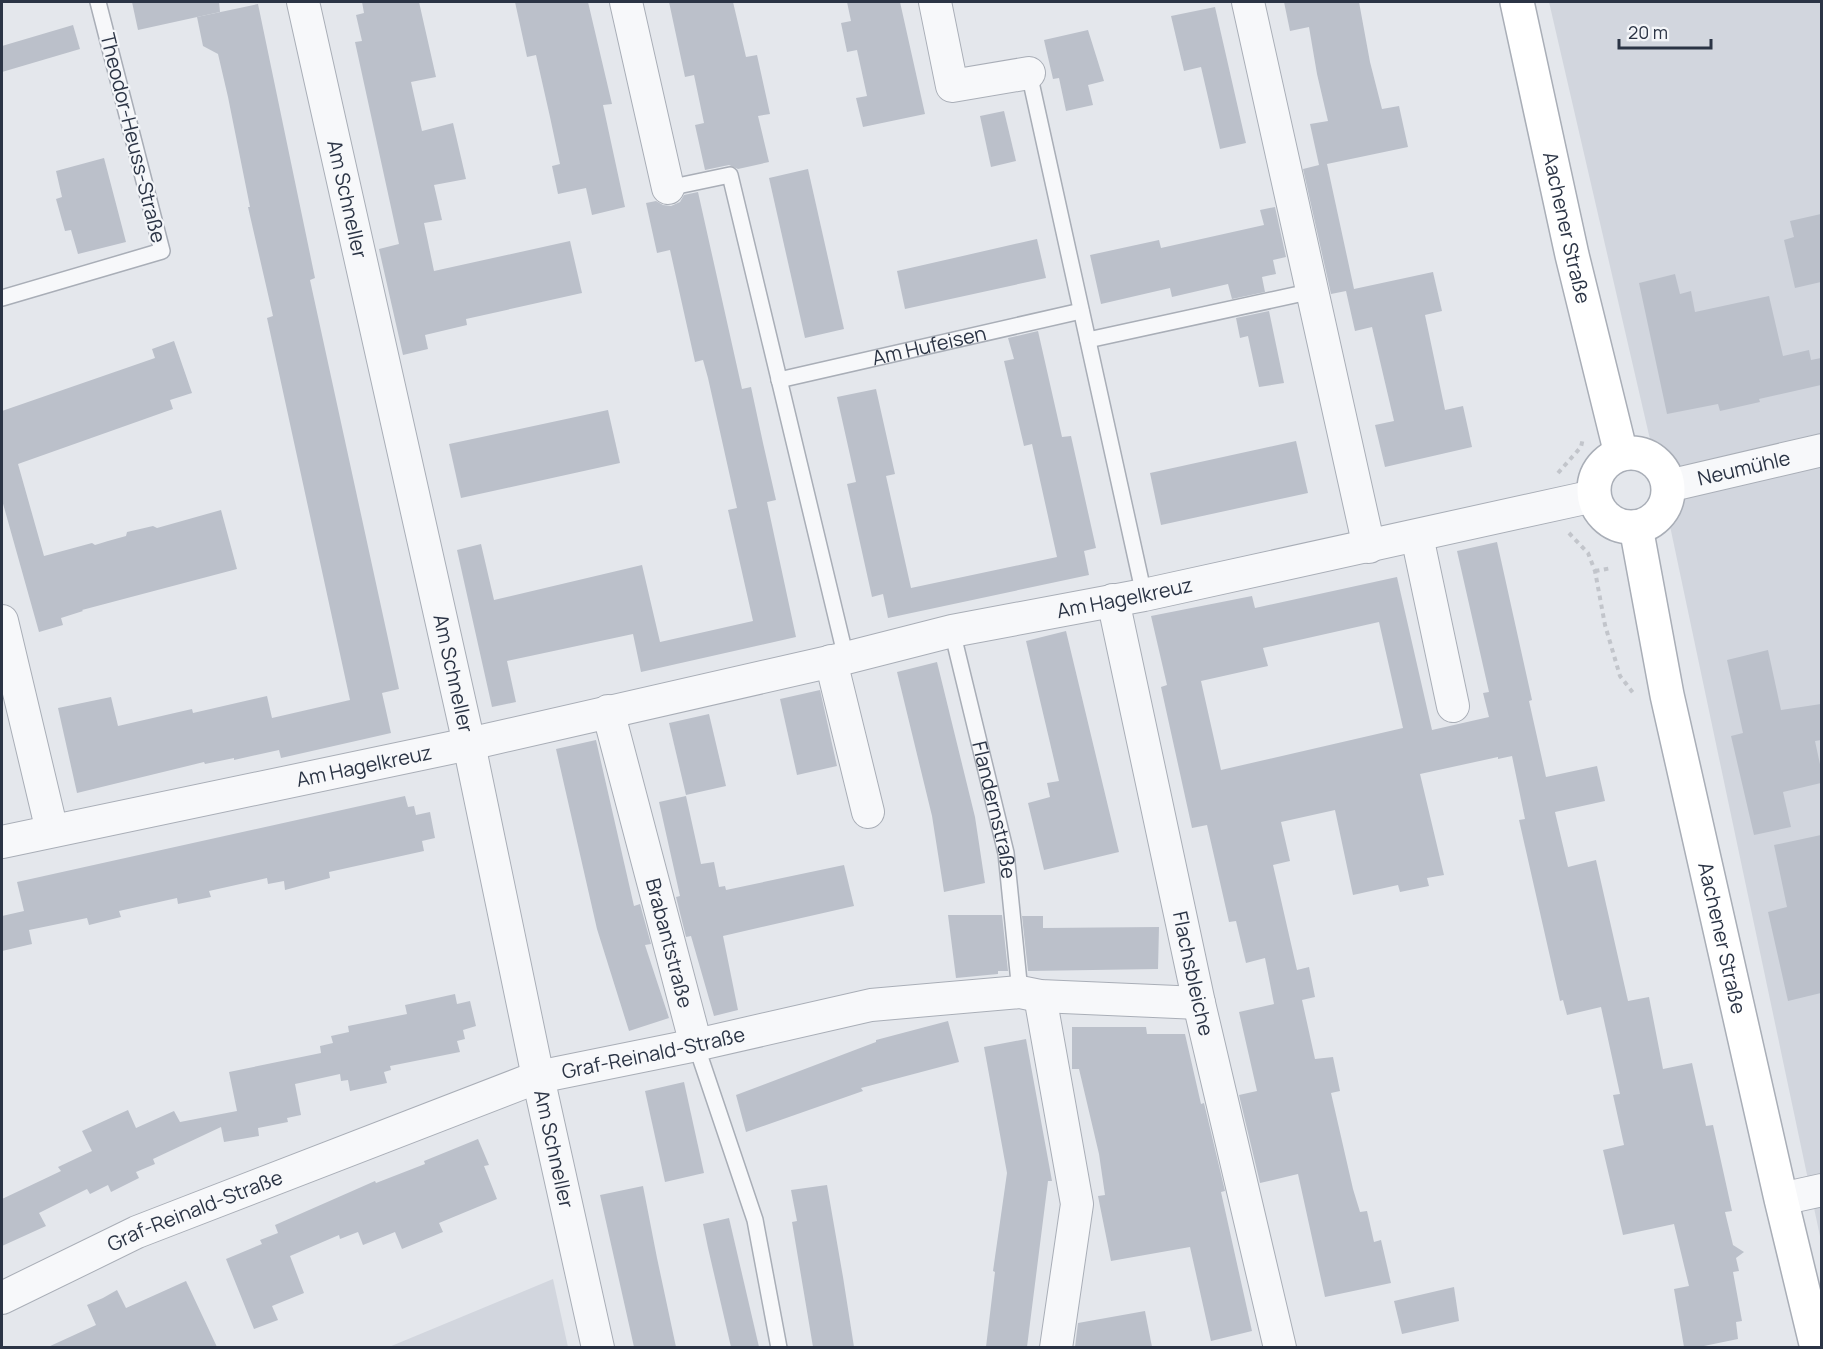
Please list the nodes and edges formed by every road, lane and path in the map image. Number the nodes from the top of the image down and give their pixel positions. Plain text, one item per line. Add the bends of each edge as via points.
1 (98, 2) edge
2 (303, 2) edge
3 (626, 2) edge
4 (935, 2) edge
5 (1248, 2) edge
6 (1517, 2) edge
7 (1029, 73) joint
8 (668, 188) joint
9 (1313, 291) junction
10 (2, 298) edge
11 (1081, 311) junction
12 (1088, 340) junction
13 (779, 380) junction
14 (1821, 450) edge
15 (1621, 454) junction
16 (1668, 486) junction
17 (1594, 496) junction
18 (1636, 526) junction
19 (1417, 536) junction
20 (1369, 547) junction
21 (1144, 595) junction
22 (1113, 600) junction
23 (2, 621) edge
24 (952, 631) junction
25 (839, 659) junction
26 (1453, 706) dead end
27 (608, 711) junction
28 (469, 744) junction
29 (868, 812) dead end
30 (51, 831) junction
31 (2, 842) edge
32 (1030, 994) junction
33 (1199, 1003) junction
34 (696, 1045) junction
35 (538, 1077) junction
36 (1821, 1190) edge
37 (1781, 1199) junction
38 (2, 1299) edge
39 (598, 1347) edge
40 (779, 1347) edge
41 (1056, 1347) edge
42 (1280, 1347) edge
43 (1817, 1347) edge

1 - 10 lane, Theodor-Heuss-Straße via 162,251
2 - 28 street, Am Schneller
3 - 8 street
4 - 7 street via 952,86
5 - 9 street
6 - 15 main road, Aachener Straße via 1572,255
7 - 11 lane
8 - 13 lane via 730,175
9 - 12 lane
9 - 20 street
11 - 12 lane
11 - 13 lane, Am Hufeisen
12 - 21 lane
13 - 25 lane
14 - 16 street, Neumühle
15 - 16 main road via 1652,459
15 - 17 main road via 1600,470
16 - 18 main road via 1663,508 1647,524
17 - 18 main road via 1598,507 1614,523
17 - 19 street, Am Hagelkreuz
18 - 37 main road, Aachener Straße via 1667,695
19 - 20 street, Am Hagelkreuz
19 - 26 street
20 - 21 street, Am Hagelkreuz
21 - 22 street, Am Hagelkreuz
22 - 24 street, Am Hagelkreuz
22 - 33 street, Flachsbleiche
23 - 30 street
24 - 25 street, Am Hagelkreuz
24 - 32 lane, Flandernstraße via 1006,853
25 - 27 street, Am Hagelkreuz
25 - 29 street
27 - 28 street, Am Hagelkreuz
27 - 34 street, Brabantstraße
28 - 30 street, Am Hagelkreuz
28 - 35 street, Am Schneller
30 - 31 street, Am Hagelkreuz
32 - 33 street, Graf-Reinald-Straße
32 - 34 street, Graf-Reinald-Straße via 871,1005
32 - 41 street, Flandernstraße via 1077,1204
33 - 42 street, Flachsbleiche
34 - 35 street, Graf-Reinald-Straße
34 - 40 lane, Brabantstraße via 755,1220
35 - 38 street, Graf-Reinald-Straße via 137,1232
35 - 39 street, Am Schneller
36 - 37 street
37 - 43 main road, Aachener Straße

